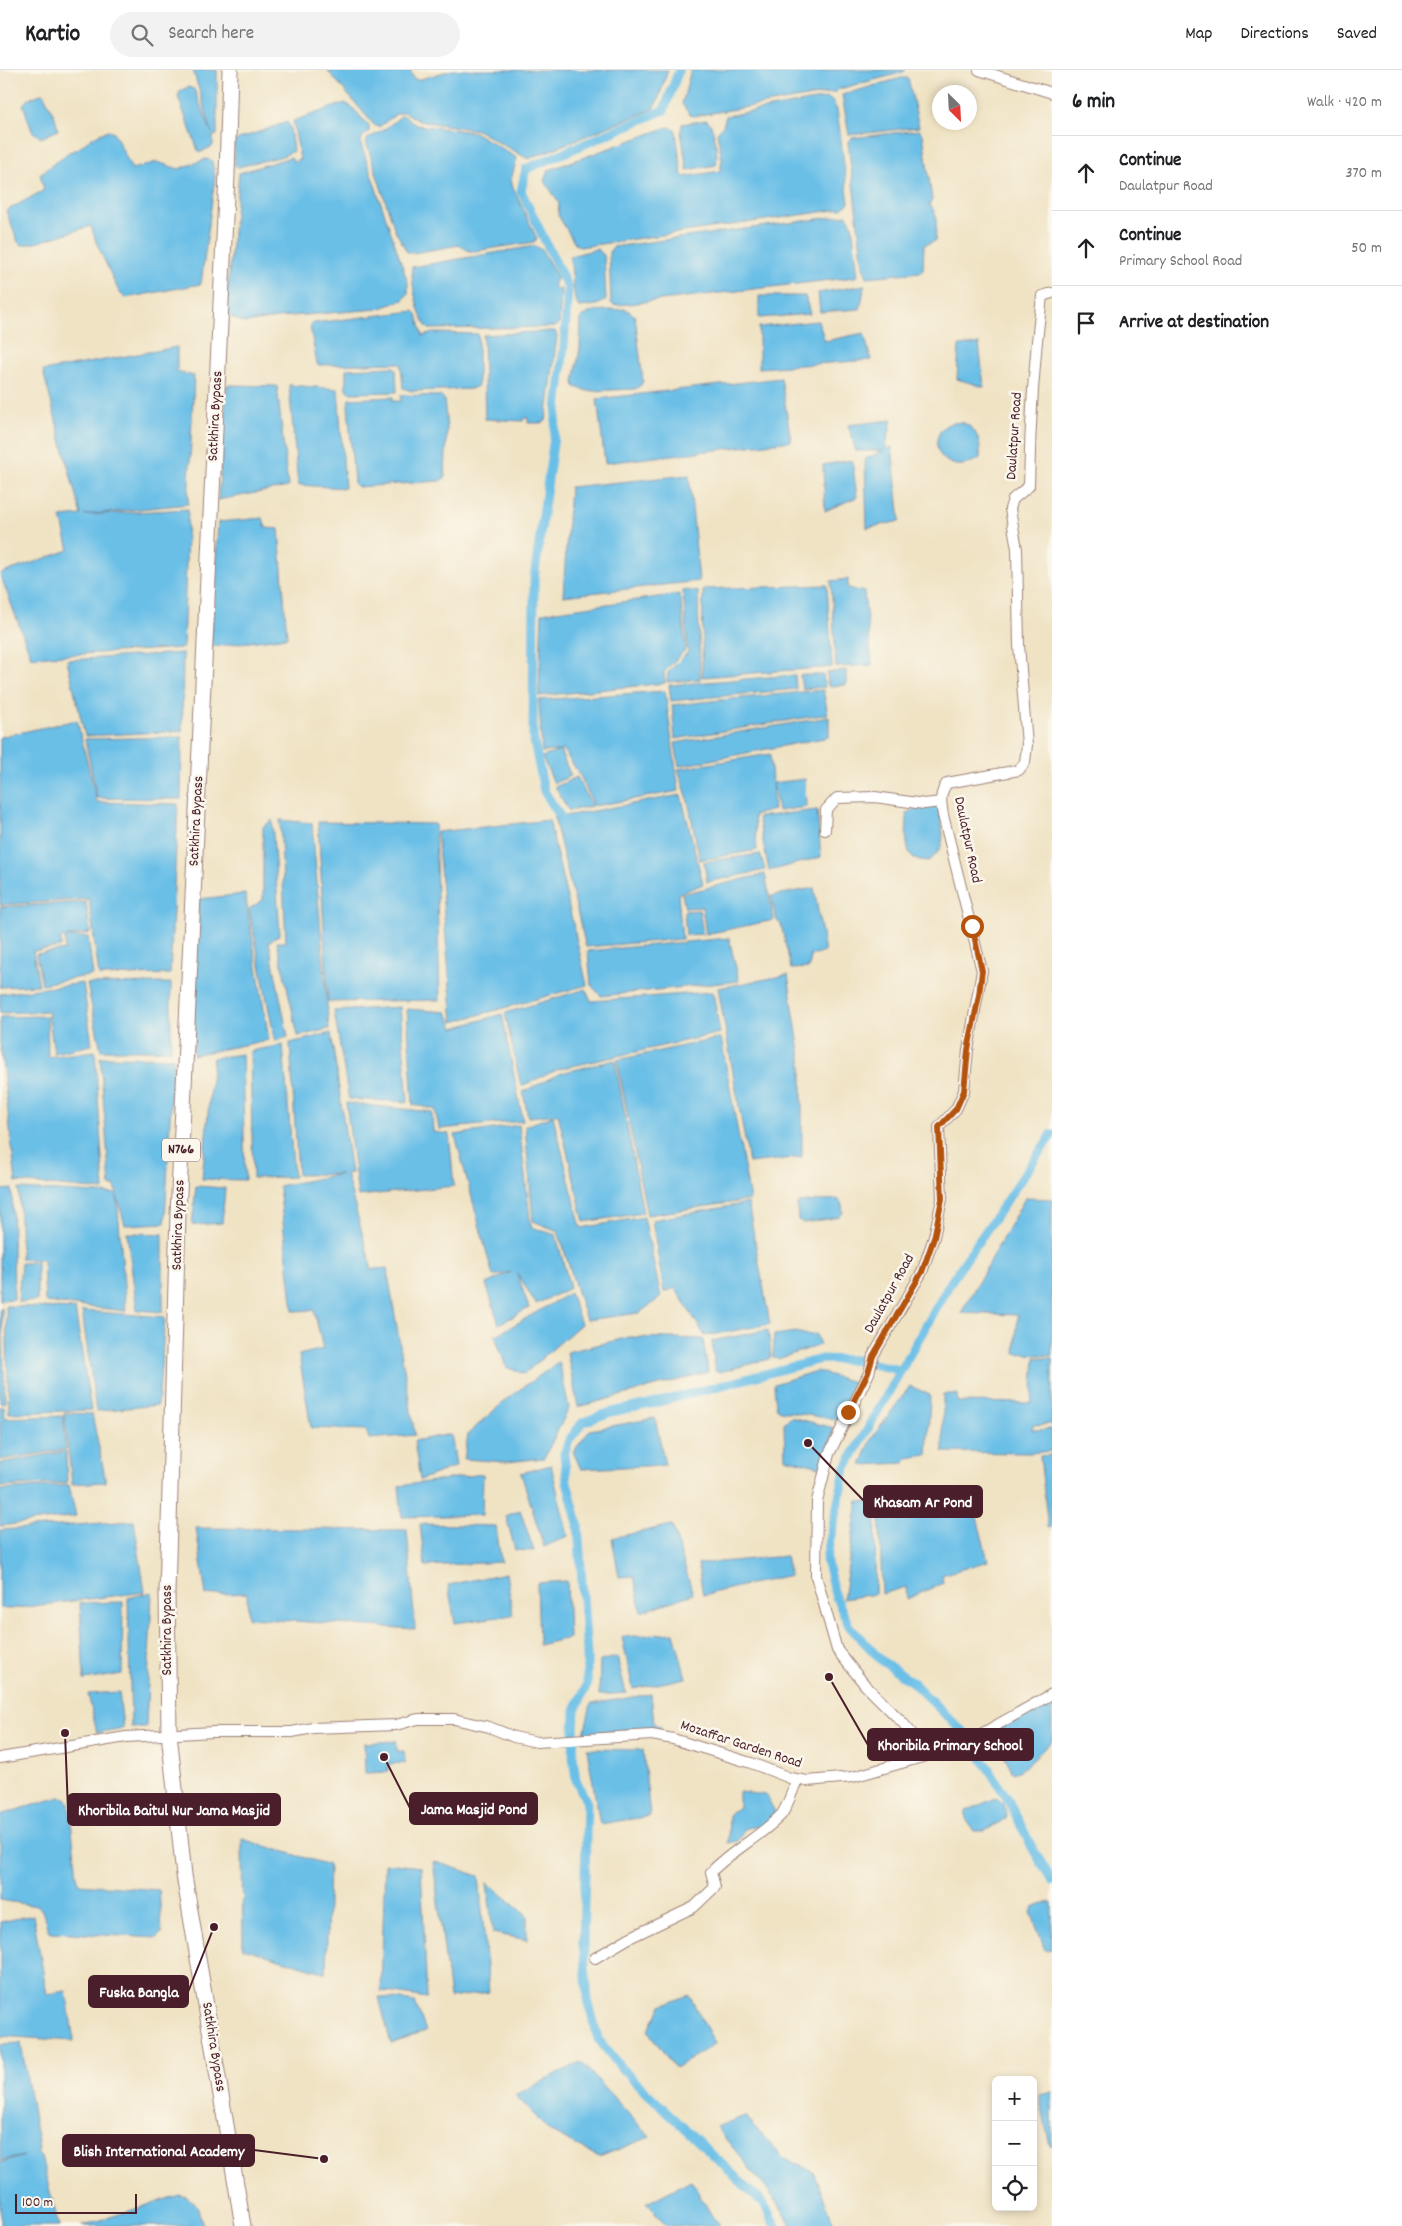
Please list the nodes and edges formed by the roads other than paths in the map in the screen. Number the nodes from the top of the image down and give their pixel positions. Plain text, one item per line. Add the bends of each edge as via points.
1 (230, 70) edge
2 (979, 70) edge
3 (1052, 93) edge
4 (1052, 293) edge
5 (941, 802) junction
6 (825, 830) dead end
7 (1052, 1694) edge
8 (169, 1734) junction
9 (930, 1755) junction
10 (0, 1758) edge
11 (797, 1780) junction
12 (595, 1958) dead end
13 (243, 2226) edge

1 - 8 highway, Satkhira Bypass / N766 via 178,1214 167,1593
2 - 3 street
4 - 5 street, Daulatpur Road via 1042,296 1040,310 1030,410 1029,486 1013,499 1010,509 1017,549 1019,644 1027,745 1025,762 1019,770 947,784 942,790
5 - 6 street via 924,804 875,797 837,798 826,810
5 - 9 street, Daulatpur Road via 982,971 964,1091 956,1109 939,1127 942,1199 934,1238 922,1272 873,1356 868,1373 828,1454 817,1501 816,1576 837,1650 864,1685
7 - 9 street, Mozaffar Garden Road via 974,1738
8 - 10 street via 126,1736
8 - 11 street, Mozaffar Garden Road via 292,1732 396,1724 418,1719 454,1719 531,1741 652,1735
8 - 13 highway, Satkhira Bypass / N766 via 184,1875
9 - 11 street, Mozaffar Garden Road via 853,1776
11 - 12 street via 782,1814 711,1872 715,1887 694,1907 628,1938

